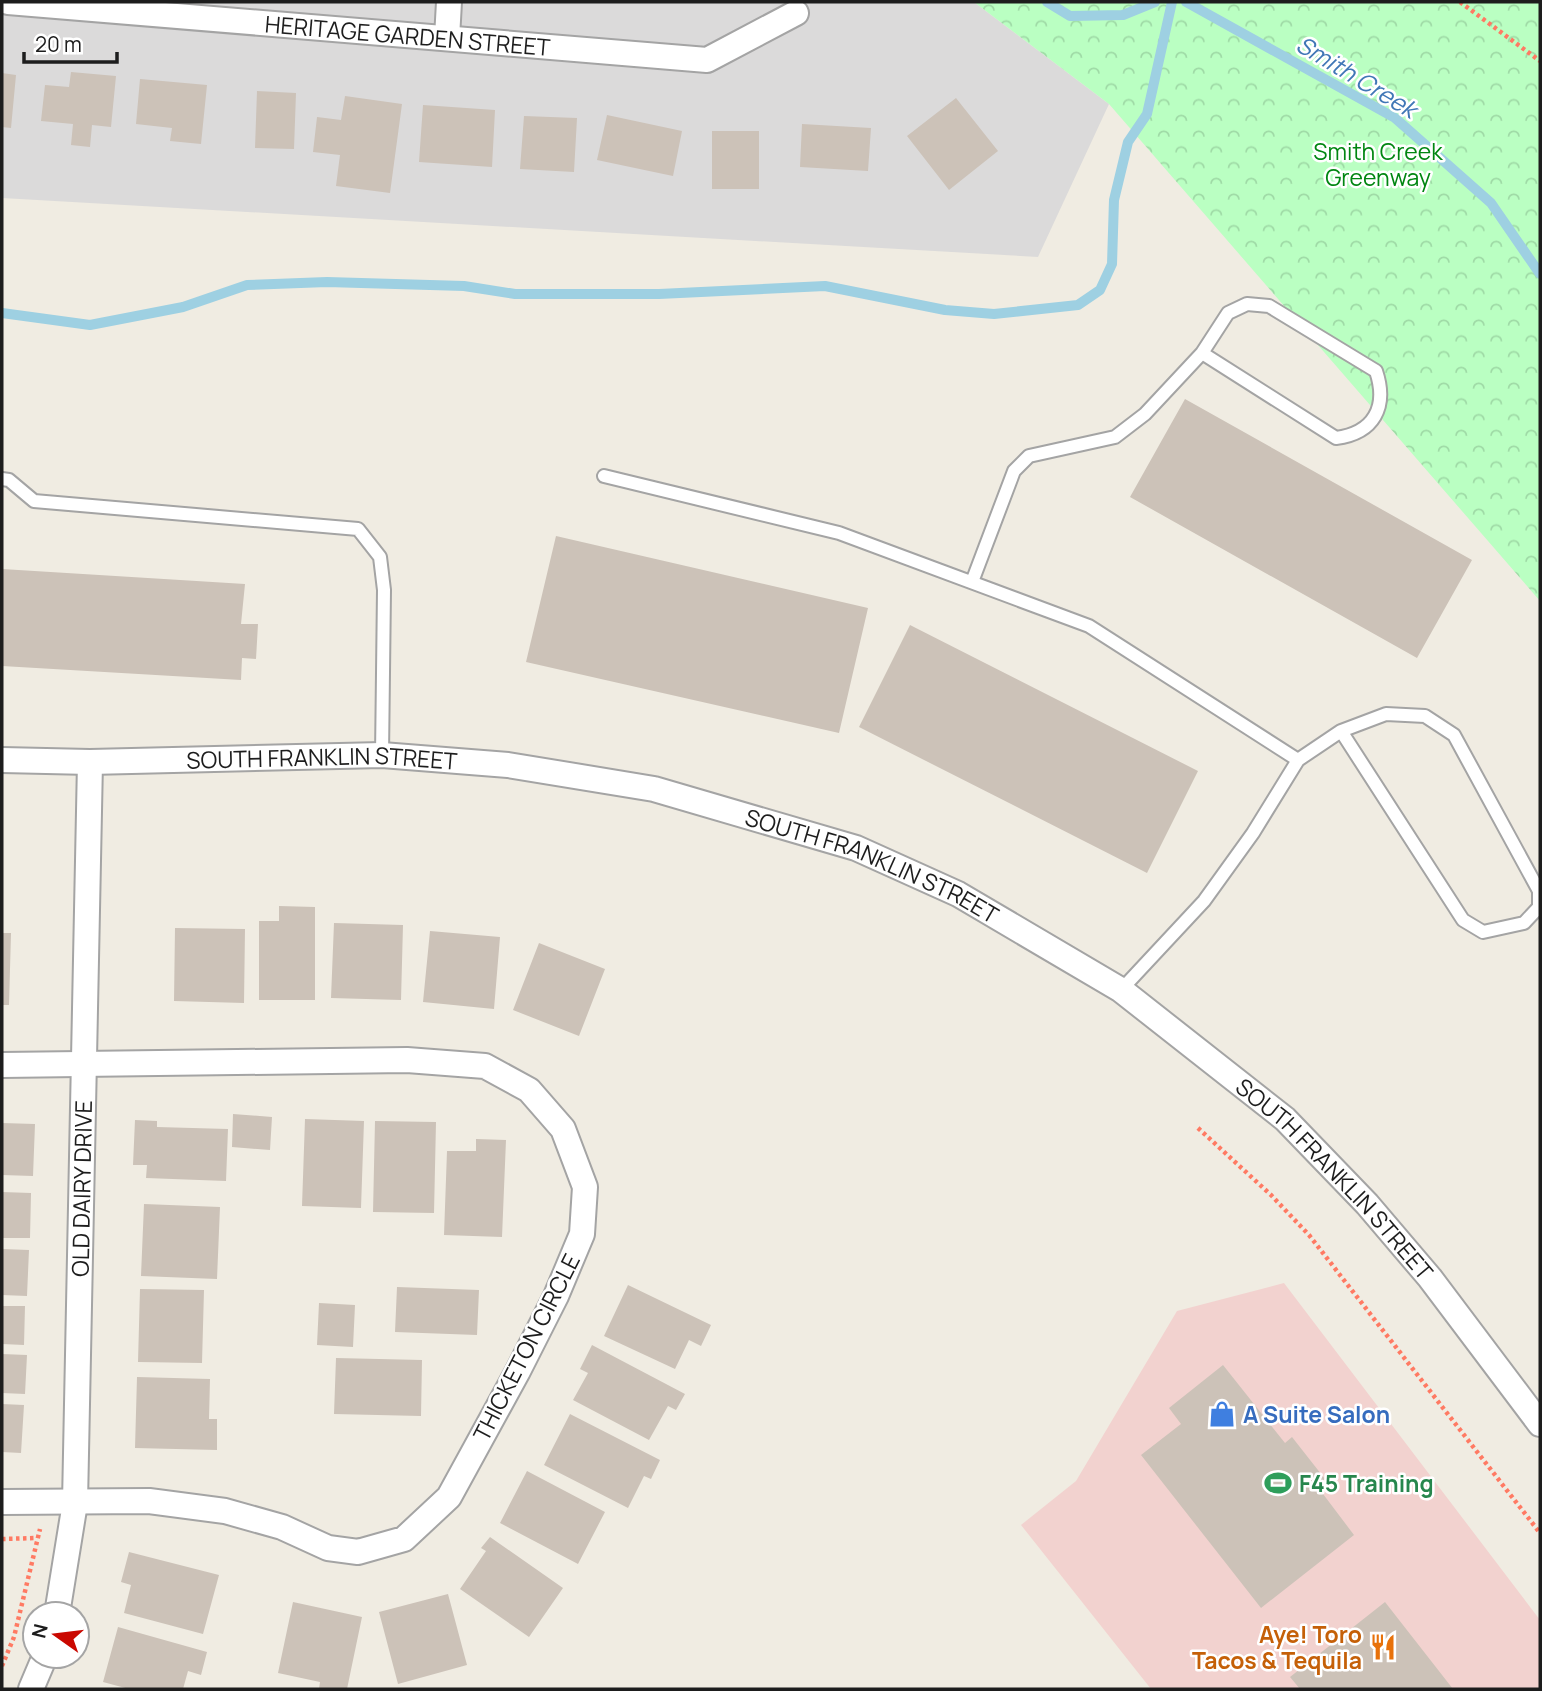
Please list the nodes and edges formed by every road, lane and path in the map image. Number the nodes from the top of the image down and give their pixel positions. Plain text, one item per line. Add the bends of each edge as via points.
1 (8, 2) edge
2 (449, 2) edge
3 (1460, 2) edge
4 (796, 13) dead end
5 (447, 38) junction
6 (1540, 61) edge
7 (1202, 353) junction
8 (604, 476) dead end
9 (2, 479) edge
10 (972, 582) junction
11 (1341, 731) junction
12 (382, 755) junction
13 (2, 760) edge
14 (1298, 760) junction
15 (90, 762) junction
16 (1121, 990) junction
17 (2, 1065) edge
18 (86, 1065) junction
19 (1198, 1128) dead end
20 (1540, 1424) edge
21 (2, 1503) edge
22 (75, 1503) junction
23 (40, 1528) dead end
24 (1540, 1533) edge
25 (37, 1538) junction
26 (2, 1539) edge
27 (59, 1600) edge
28 (2, 1666) edge
29 (39, 1670) edge
30 (31, 1689) edge

1 - 5 street, HERITAGE GARDEN STREET
2 - 5 street
3 - 6 path
4 - 5 street, HERITAGE GARDEN STREET via 707,60
7 - 7 lane via 1228,313 1247,304 1269,306 1376,371 1382,390 1374,420 1357,435 1336,438
7 - 10 lane via 1145,414 1115,437 1029,456 1014,471
8 - 10 lane via 839,533
9 - 12 lane via 34,501 358,529 380,557 384,590
10 - 14 lane via 1088,626
11 - 11 lane via 1386,714 1425,716 1454,735 1539,891 1539,907 1524,923 1483,932 1463,920
11 - 14 lane
12 - 15 street, SOUTH FRANKLIN STREET
12 - 16 street, SOUTH FRANKLIN STREET via 508,765 654,789 856,848 958,894
13 - 15 street, SOUTH FRANKLIN STREET
14 - 16 lane via 1204,901
15 - 18 street, OLD DAIRY DRIVE
16 - 20 street, SOUTH FRANKLIN STREET via 1284,1119 1330,1166 1430,1278
17 - 18 street, THICKETON CIRCLE
18 - 22 street, OLD DAIRY DRIVE
18 - 22 street, THICKETON CIRCLE via 407,1060 485,1066 529,1090 563,1129 585,1187 582,1234 531,1346 449,1497 404,1539 358,1552 328,1548 282,1527 225,1511 149,1501
19 - 24 path via 1309,1235
21 - 22 street, THICKETON CIRCLE
22 - 27 street, OLD DAIRY DRIVE
23 - 25 path
25 - 26 path
25 - 28 path via 15,1637
29 - 30 street

